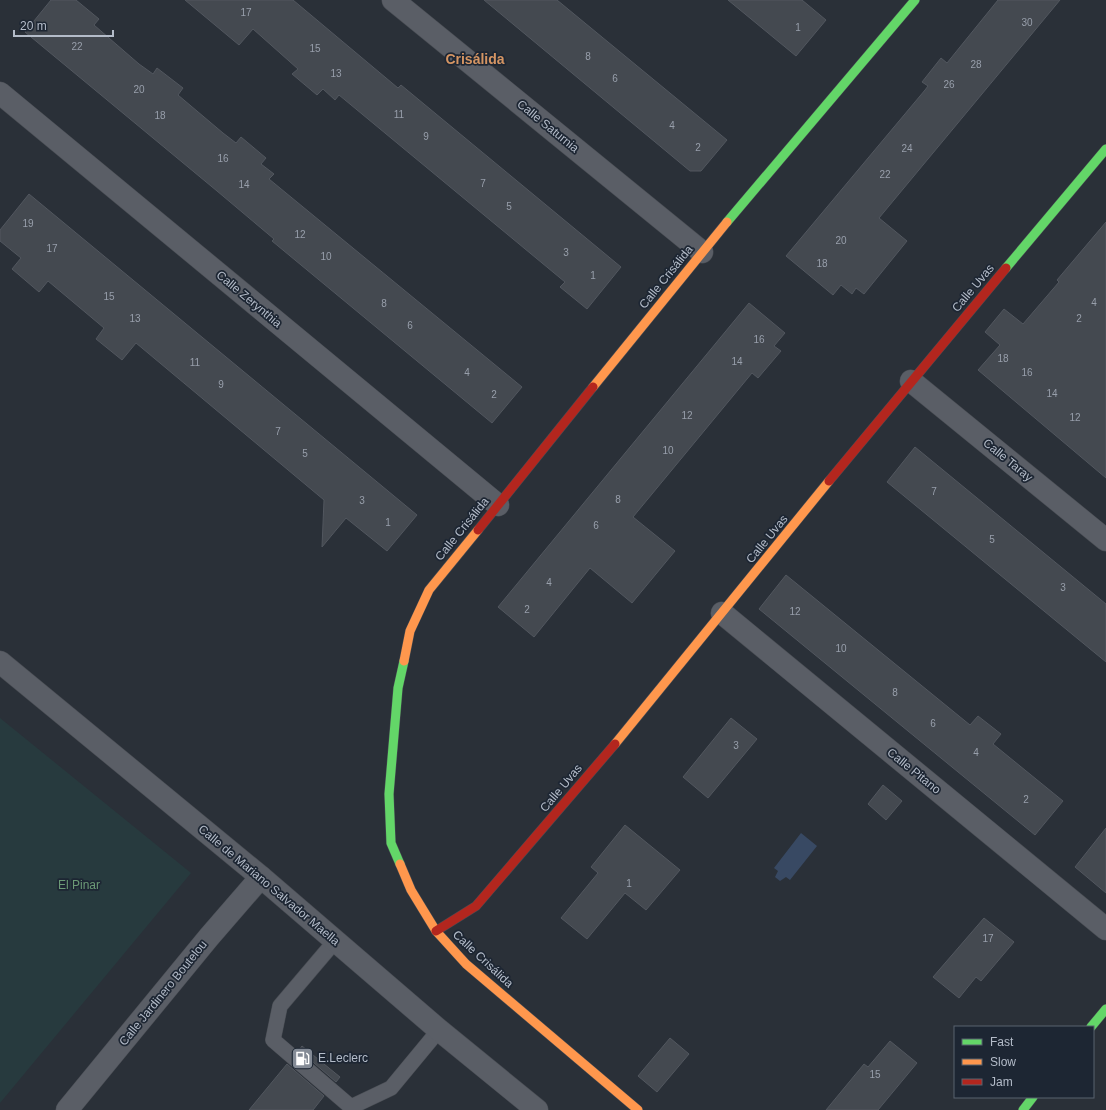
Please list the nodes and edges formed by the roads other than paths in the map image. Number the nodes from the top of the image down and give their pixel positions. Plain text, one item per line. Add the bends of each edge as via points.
1 (393, 0) edge
2 (907, 3) edge
3 (0, 93) edge
4 (1106, 149) edge
5 (702, 252) junction
6 (911, 381) junction
7 (498, 504) junction
8 (1106, 540) edge
9 (722, 613) junction
10 (0, 662) edge
11 (261, 877) junction
12 (1106, 929) edge
13 (436, 931) junction
14 (336, 940) junction
15 (1106, 1009) edge
16 (1092, 1026) edge
17 (439, 1030) junction
18 (1032, 1098) edge
19 (67, 1110) edge
20 (536, 1110) edge
21 (638, 1110) edge
22 (1023, 1110) edge

1 - 5 street, Calle Saturnia
2 - 5 street, Calle Crisálida
3 - 7 street, Calle Zerynthia
4 - 6 street, Calle Uvas
5 - 7 street, Calle Crisálida
6 - 8 street, Calle Taray
6 - 9 street, Calle Uvas
7 - 13 street, Calle Crisálida via 429,590 410,631 398,688 389,794 391,843 411,890
9 - 12 street, Calle Pitano
9 - 13 street, Calle Uvas via 605,756 476,906
10 - 11 street, Calle de Mariano Salvador Maella
11 - 14 street, Calle de Mariano Salvador Maella
11 - 19 street, Calle Jardinero Boutelou
13 - 21 street, Calle Crisálida via 466,964
14 - 17 street, Calle de Mariano Salvador Maella
14 - 17 lane via 280,1006 272,1040 352,1107 391,1088
15 - 16 street
17 - 20 street, Calle de Mariano Salvador Maella
18 - 22 street

